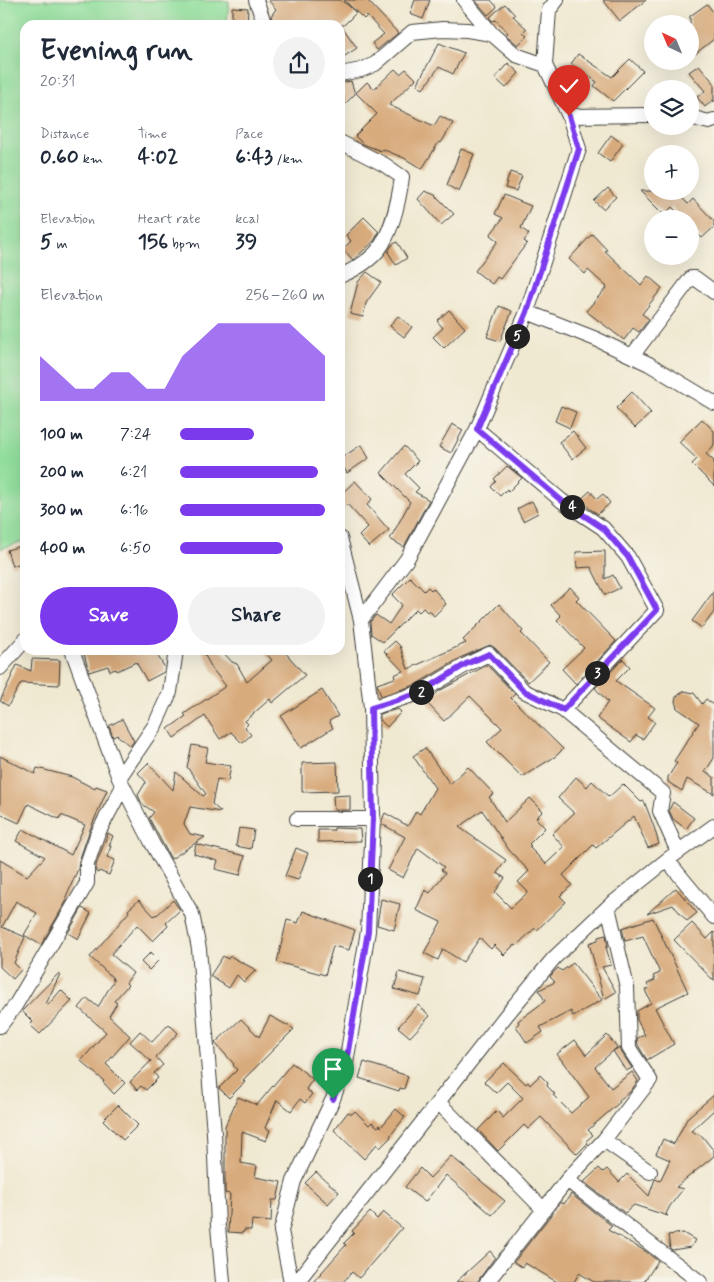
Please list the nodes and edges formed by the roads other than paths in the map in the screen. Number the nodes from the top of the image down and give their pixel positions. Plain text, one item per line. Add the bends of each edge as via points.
1 (256, 0) edge
2 (464, 0) edge
3 (550, 3) edge
4 (263, 20) edge
5 (492, 34) junction
6 (545, 65) junction
7 (345, 73) edge
8 (644, 115) edge
9 (569, 116) junction
10 (699, 119) edge
11 (714, 120) edge
12 (345, 144) edge
13 (345, 273) edge
14 (714, 292) edge
15 (527, 312) junction
16 (632, 356) junction
17 (714, 403) edge
18 (477, 429) junction
19 (345, 558) edge
20 (361, 620) junction
21 (20, 646) edge
22 (74, 655) edge
23 (175, 655) edge
24 (0, 668) edge
25 (371, 708) junction
26 (563, 710) junction
27 (121, 782) junction
28 (297, 819) dead end
29 (373, 819) junction
30 (714, 826) edge
31 (672, 856) junction
32 (608, 907) junction
33 (714, 917) edge
34 (0, 1026) edge
35 (438, 1103) junction
36 (604, 1140) junction
37 (650, 1172) dead end
38 (567, 1180) junction
39 (544, 1210) junction
40 (223, 1282) edge
41 (291, 1282) edge
42 (297, 1282) edge
43 (487, 1282) edge
44 (700, 1282) edge

1 - 4 street
2 - 5 street
3 - 6 street
5 - 6 street via 516,56
5 - 7 street via 443,28 412,32 374,64
6 - 9 street
8 - 9 street
9 - 15 street via 579,149
10 - 11 street
12 - 13 street via 385,164 402,177 399,198 379,249 363,264
14 - 16 street via 691,278
15 - 16 street
15 - 18 street
16 - 17 street
18 - 20 street via 406,559
18 - 26 street via 562,501 603,528 628,557 657,610
19 - 20 street
20 - 25 street
21 - 24 street
22 - 27 street
23 - 27 street via 170,692 156,725
25 - 26 street via 420,693 466,664 489,654 524,691
25 - 29 street
26 - 31 street via 663,793 660,810
27 - 34 street via 87,864 87,883
27 - 40 street via 192,914 199,949
28 - 29 street
29 - 41 street via 368,931 346,1063 333,1099 294,1181 281,1231
30 - 31 street
31 - 32 street
31 - 33 street
32 - 35 street via 554,958
32 - 36 street via 627,987 629,1048 650,1080
35 - 39 street
35 - 42 street
36 - 37 street
36 - 38 street
38 - 39 street
38 - 44 street
39 - 43 street

